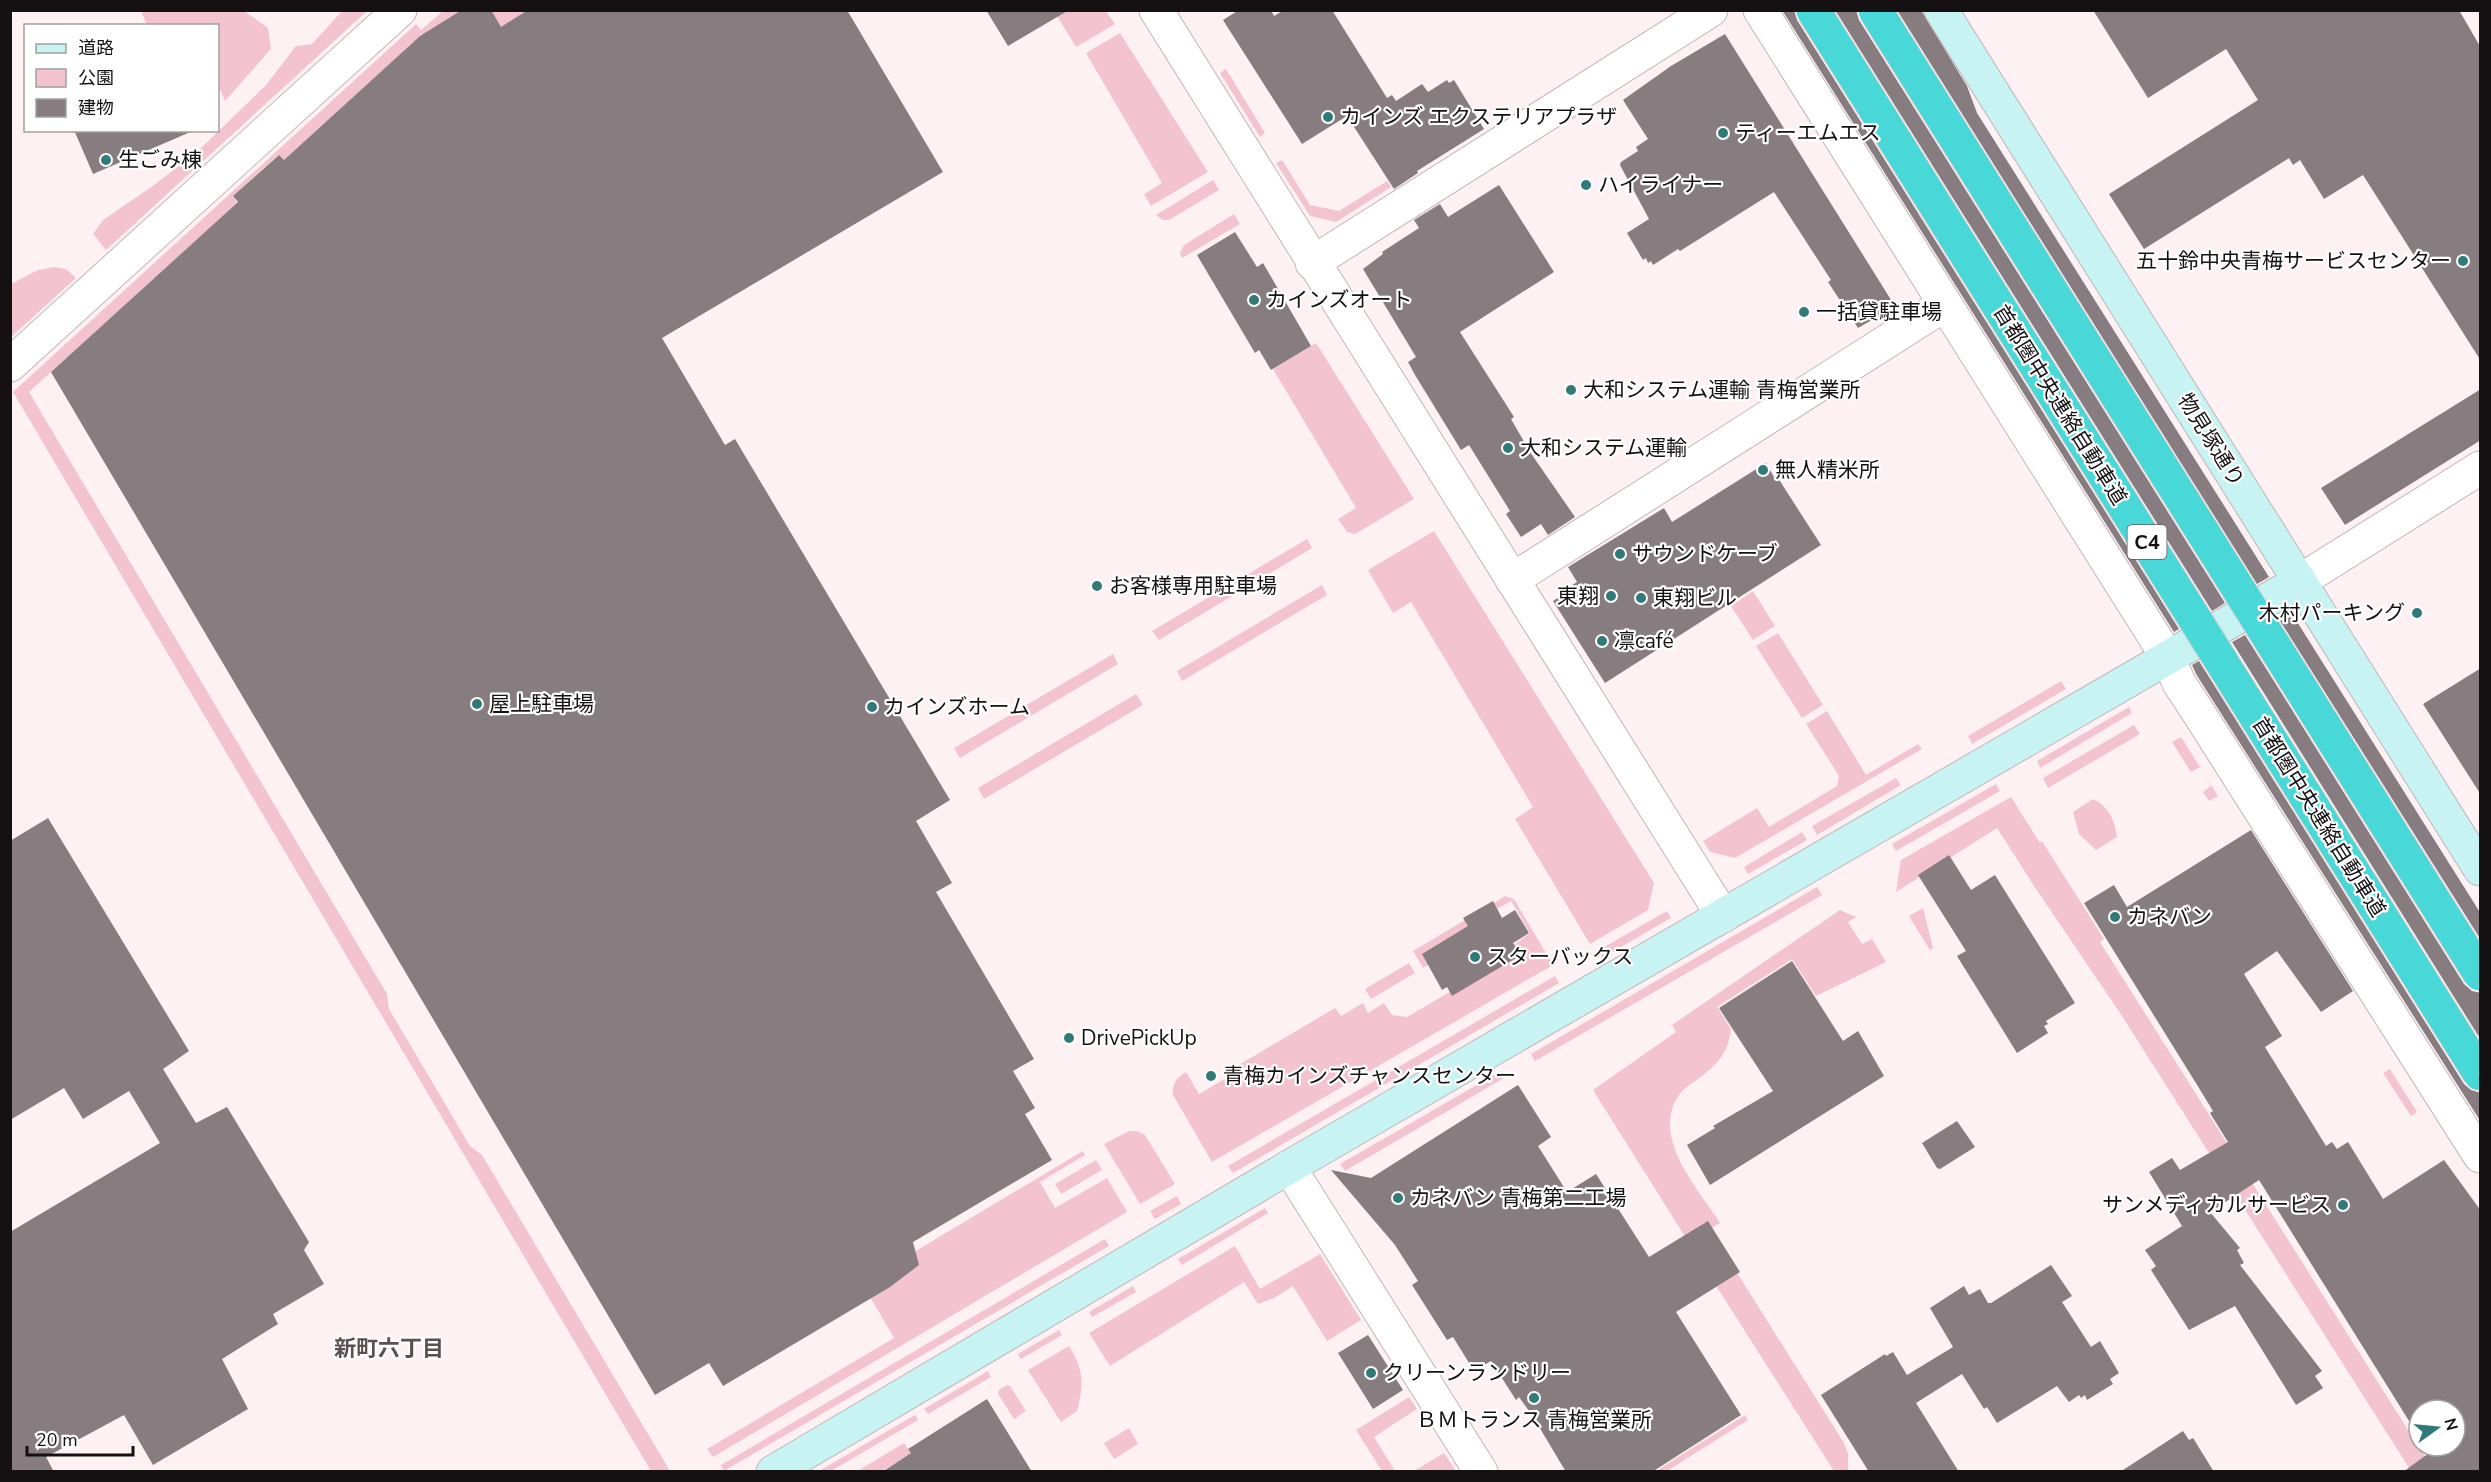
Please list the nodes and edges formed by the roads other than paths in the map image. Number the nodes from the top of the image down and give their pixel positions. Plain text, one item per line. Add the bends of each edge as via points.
1 (400, 10) edge
2 (1156, 10) edge
3 (1711, 10) edge
4 (1760, 10) edge
5 (1813, 10) edge
6 (1875, 10) edge
7 (1941, 10) edge
8 (1312, 263) junction
9 (1944, 305) junction
10 (10, 365) edge
11 (2481, 468) edge
12 (1512, 580) junction
13 (2300, 581) junction
14 (2168, 658) junction
15 (2481, 869) edge
16 (1723, 916) junction
17 (2481, 974) edge
18 (2481, 1074) edge
19 (2481, 1156) edge
20 (1289, 1167) junction
21 (773, 1472) edge
22 (1481, 1472) edge

1 - 10 street
2 - 8 street
3 - 8 street
4 - 9 street
5 - 18 highway, 首都圏中央連絡自動車道 / C4, bridge
6 - 17 highway, C4, bridge
7 - 13 street, 物見塚通り
8 - 12 street
9 - 12 street
9 - 14 street
11 - 13 street
12 - 16 street
13 - 14 street
13 - 15 street, 物見塚通り
14 - 16 street
14 - 19 street via 2198,712
16 - 20 street
20 - 21 street
20 - 22 street

